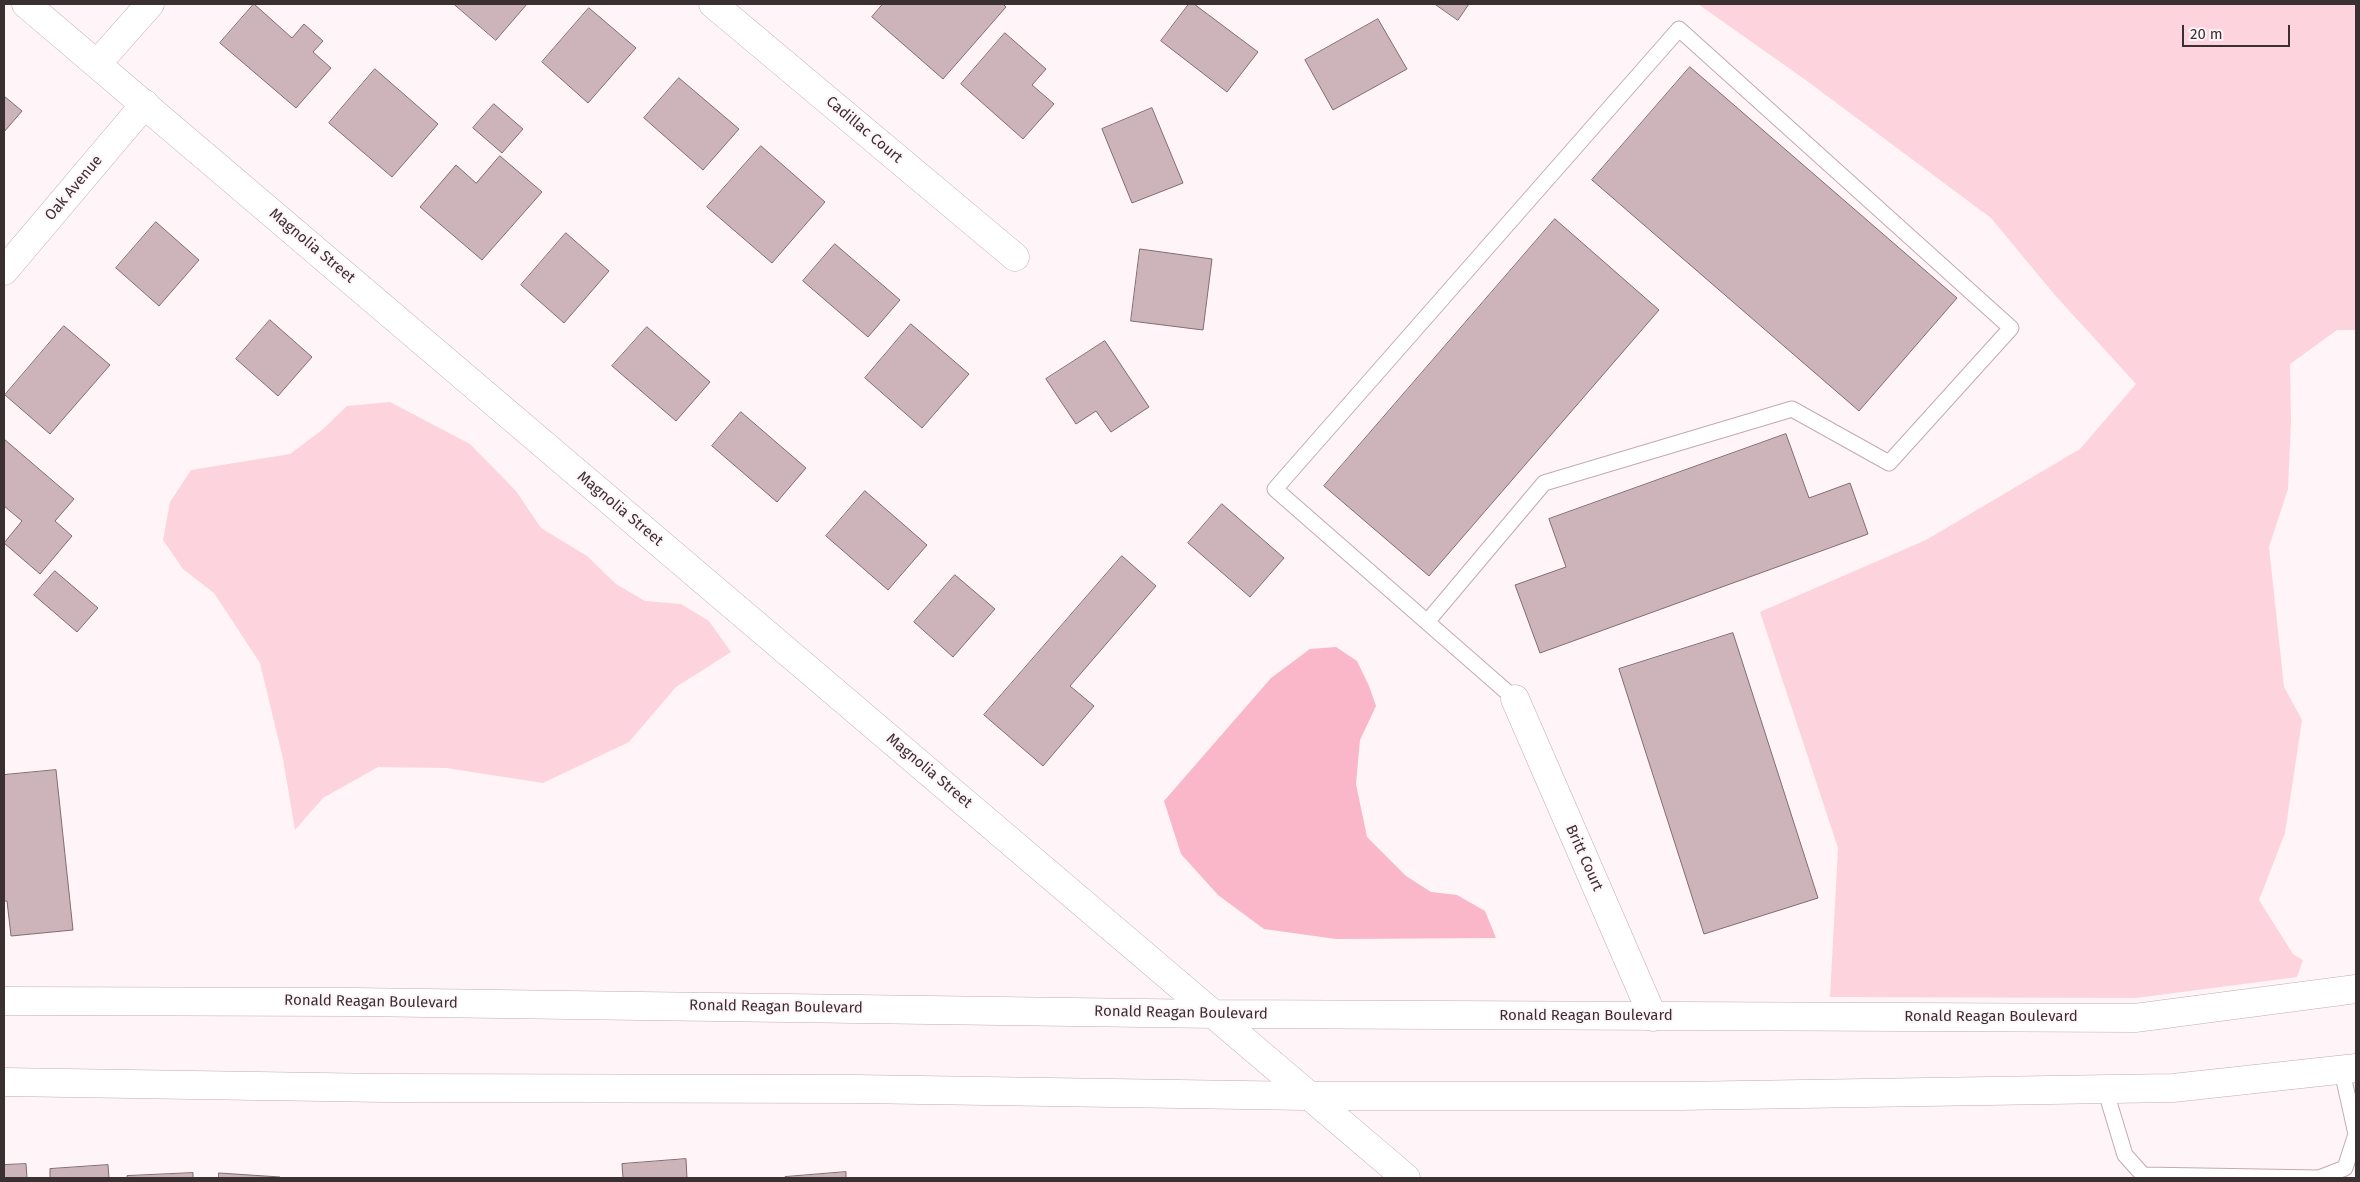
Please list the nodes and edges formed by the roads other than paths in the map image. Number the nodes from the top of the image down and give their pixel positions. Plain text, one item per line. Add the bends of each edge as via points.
1 (26, 4) edge
2 (150, 4) edge
3 (713, 4) edge
4 (97, 64) junction
5 (145, 104) junction
6 (1015, 257) dead end
7 (4, 272) edge
8 (1427, 622) junction
9 (1515, 699) joint
10 (2356, 989) edge
11 (4, 1001) edge
12 (1214, 1014) junction
13 (1653, 1017) junction
14 (2349, 1069) edge
15 (4, 1082) edge
16 (2105, 1089) junction
17 (1307, 1096) junction
18 (1406, 1178) edge

1 - 4 main road, Magnolia Street
2 - 4 main road
3 - 6 main road, Cadillac Court
4 - 5 main road, Magnolia Street
5 - 7 main road, Oak Avenue
5 - 12 main road, Magnolia Street
8 - 8 lane via 1275,489 1679,29 2011,328 1889,463 1792,409 1544,483
8 - 9 lane
9 - 13 main road, Britt Court
10 - 13 main road, Ronald Reagan Boulevard via 2135,1018
11 - 12 main road, Ronald Reagan Boulevard via 355,1002
12 - 13 main road, Ronald Reagan Boulevard
12 - 17 main road, Magnolia Street
14 - 16 main road via 2173,1088
14 - 16 lane via 2356,1134 2345,1168 2319,1178 2143,1175 2124,1155
15 - 17 main road via 384,1088 856,1088
16 - 17 main road via 1679,1096
17 - 18 main road, Magnolia Street

